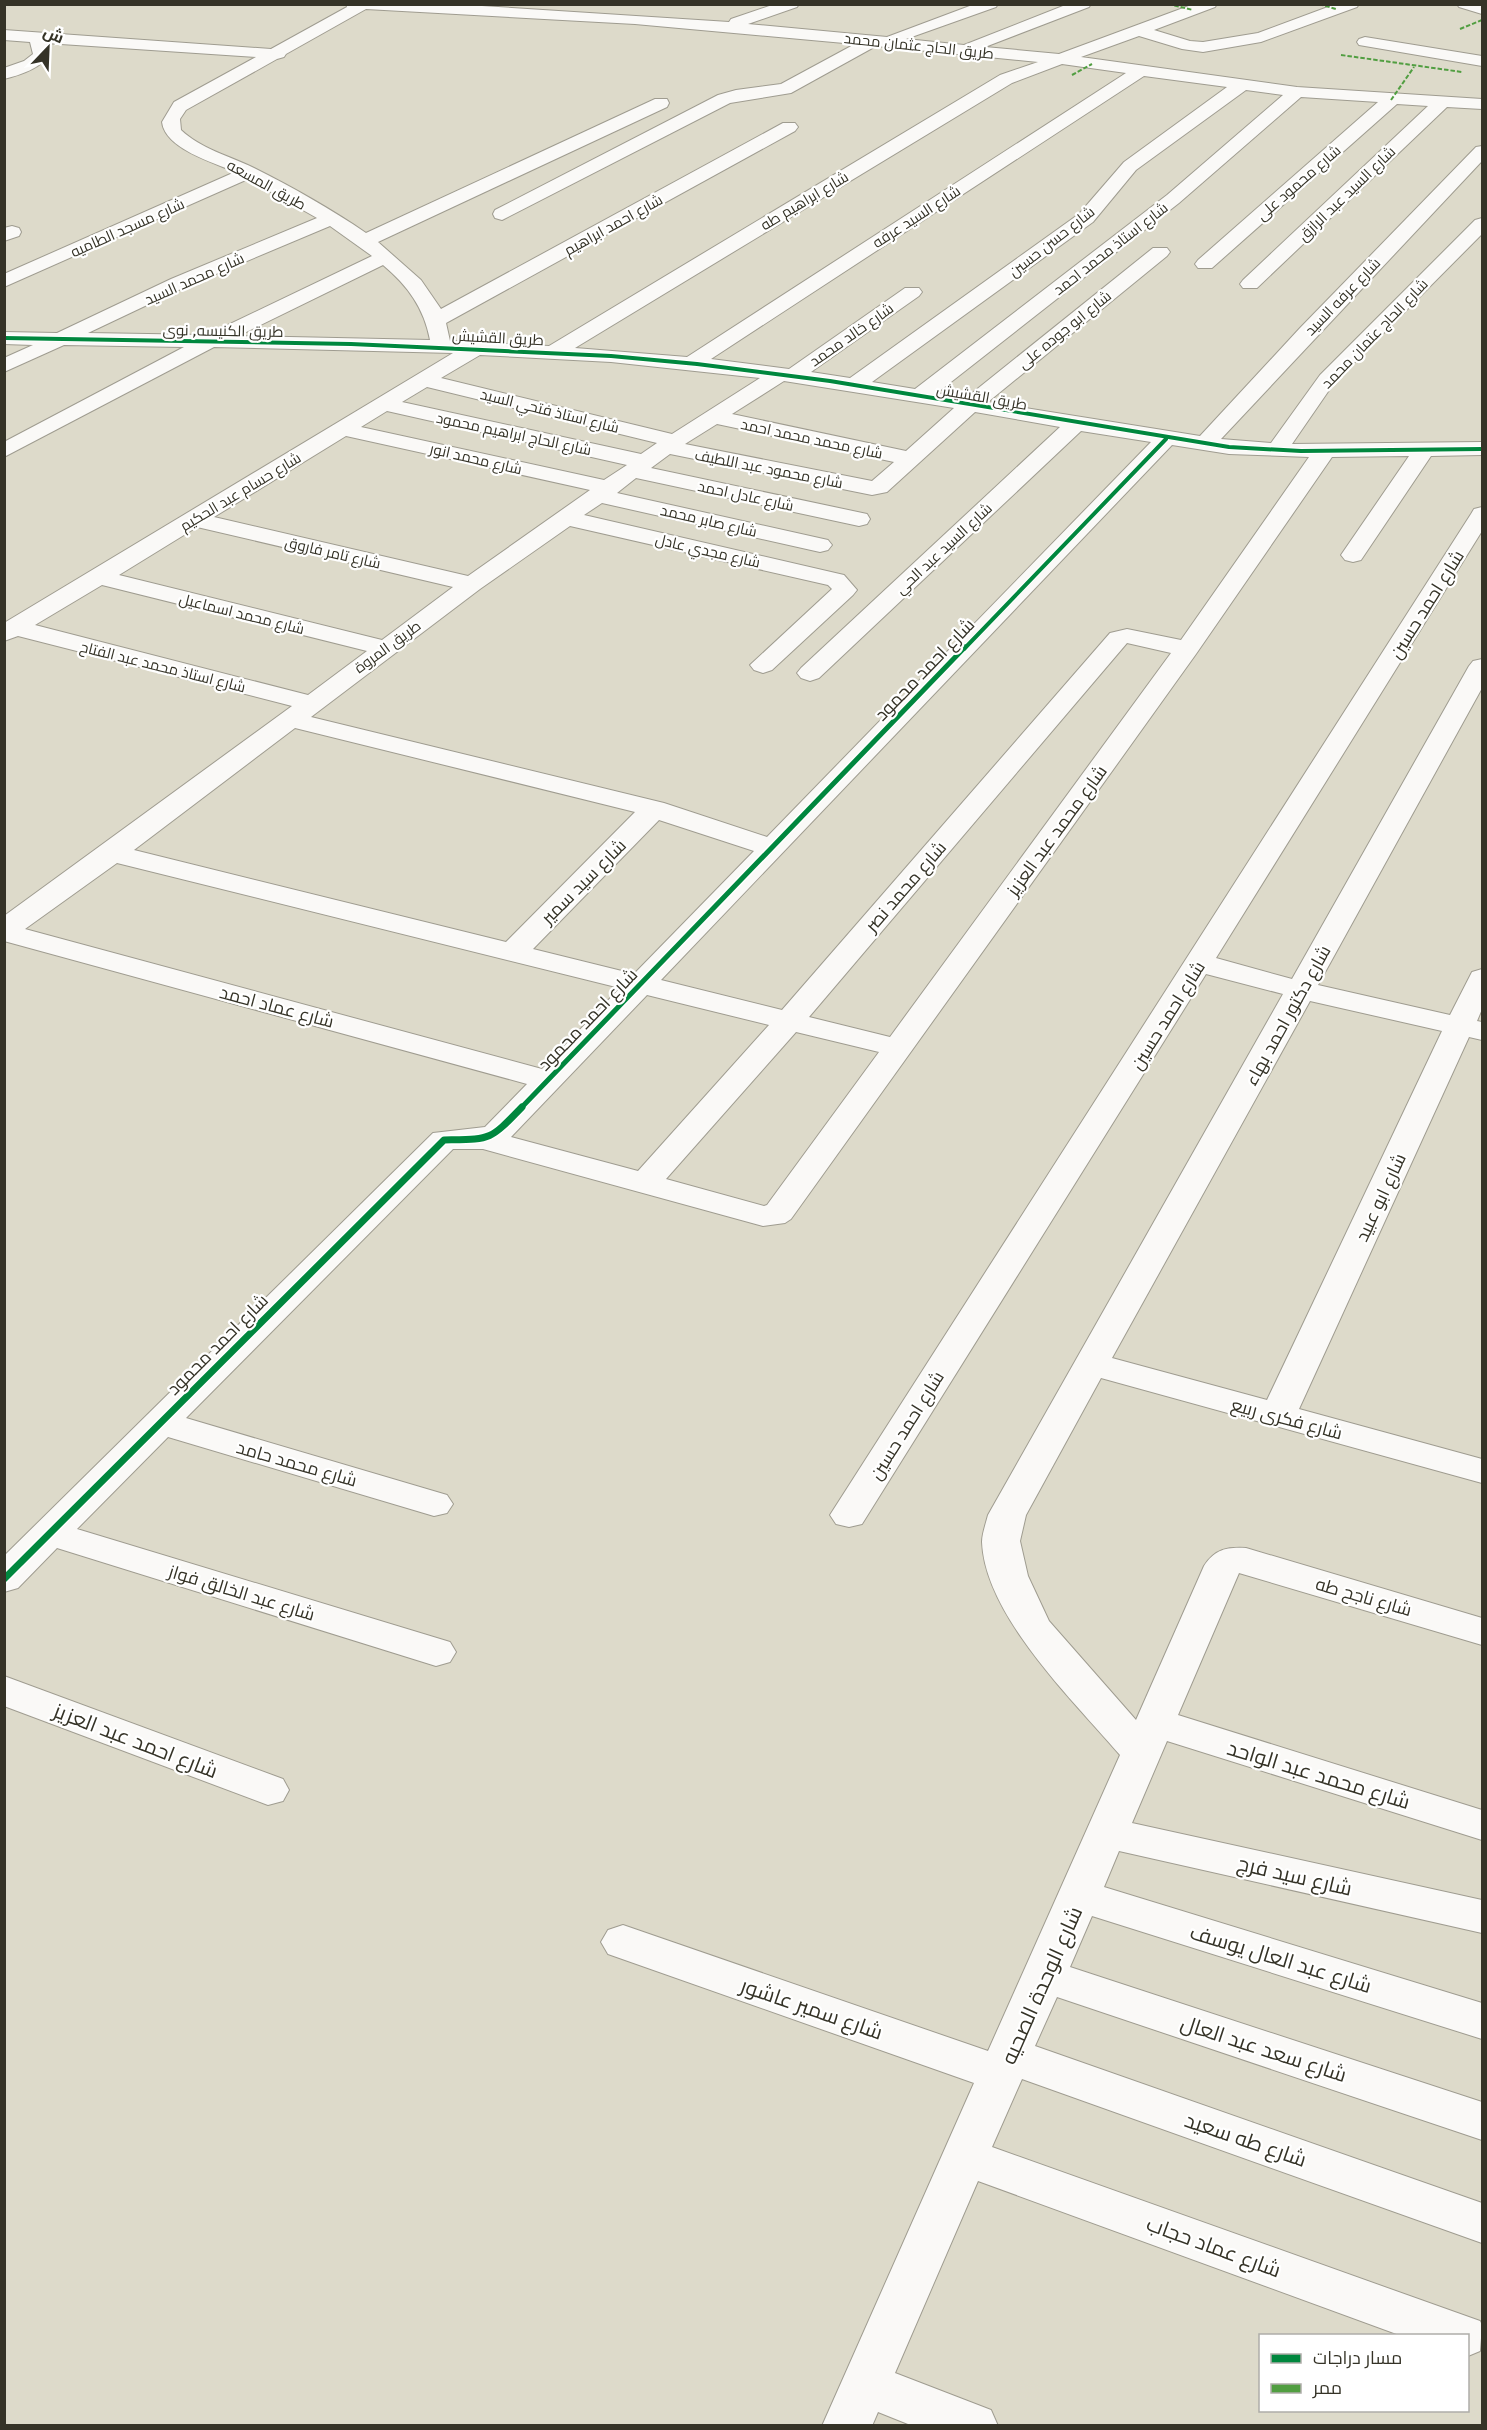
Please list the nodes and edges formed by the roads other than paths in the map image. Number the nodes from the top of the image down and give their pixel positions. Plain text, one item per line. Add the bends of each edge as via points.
1 (615, 4) edge
2 (792, 4) edge
3 (992, 4) edge
4 (1084, 4) edge
5 (1210, 4) edge
6 (1352, 4) edge
7 (1464, 4) edge
8 (358, 5) edge
9 (674, 8) dead end
10 (1482, 9) edge
11 (578, 16) junction
12 (635, 19) junction
13 (724, 27) junction
14 (1138, 30) junction
15 (6, 36) edge
16 (37, 39) junction
17 (879, 41) junction
18 (1365, 42) dead end
19 (964, 49) junction
20 (278, 54) junction
21 (1464, 58) junction
22 (1061, 59) junction
23 (1482, 61) edge
24 (1140, 71) junction
25 (4, 74) edge
26 (1240, 86) junction
27 (1482, 91) edge
28 (1297, 92) junction
29 (1391, 100) junction
30 (661, 103) dead end
31 (1441, 103) junction
32 (1482, 104) edge
33 (789, 127) dead end
34 (1482, 151) edge
35 (250, 172) junction
36 (502, 214) dead end
37 (332, 219) junction
38 (1482, 224) edge
39 (364, 241) junction
40 (1160, 252) dead end
41 (384, 256) junction
42 (1205, 264) dead end
43 (4, 281) edge
44 (1250, 284) dead end
45 (912, 292) dead end
46 (436, 320) junction
47 (4, 338) edge
48 (59, 339) junction
49 (211, 341) junction
50 (441, 346) junction
51 (476, 348) junction
52 (553, 352) junction
53 (692, 363) junction
54 (4, 366) edge
55 (785, 376) junction
56 (424, 380) junction
57 (853, 387) junction
58 (918, 397) junction
59 (383, 404) junction
60 (969, 406) junction
61 (714, 417) junction
62 (1076, 424) junction
63 (343, 429) junction
64 (1166, 439) junction
65 (671, 444) junction
66 (1205, 444) junction
67 (1482, 447) edge
68 (1424, 450) junction
69 (4, 451) edge
70 (1276, 451) junction
71 (1325, 451) junction
72 (911, 459) junction
73 (639, 466) junction
74 (872, 488) joint
75 (603, 492) junction
76 (1482, 514) edge
77 (567, 518) junction
78 (194, 519) junction
79 (859, 519) dead end
80 (820, 545) dead end
81 (1353, 555) dead end
82 (99, 577) junction
83 (472, 584) junction
84 (10, 631) edge
85 (385, 648) junction
86 (1187, 649) junction
87 (763, 665) dead end
88 (1482, 666) edge
89 (810, 673) dead end
90 (300, 711) junction
91 (654, 809) junction
92 (773, 848) junction
93 (112, 853) junction
94 (4, 931) edge
95 (512, 953) junction
96 (1200, 963) junction
97 (1482, 978) edge
98 (642, 985) junction
99 (1300, 990) junction
100 (789, 1021) junction
101 (1471, 1029) edge
102 (898, 1048) junction
103 (549, 1080) junction
104 (484, 1139) junction
105 (644, 1184) junction
106 (1092, 1364) junction
107 (1278, 1416) junction
108 (159, 1422) junction
109 (1482, 1471) edge
110 (434, 1504) dead end
111 (849, 1515) dead end
112 (49, 1533) junction
113 (1245, 1561) joint
114 (4, 1579) edge
115 (1482, 1631) edge
116 (435, 1652) dead end
117 (4, 1690) edge
118 (1149, 1738) junction
119 (268, 1790) dead end
120 (1482, 1825) edge
121 (1107, 1833) junction
122 (1080, 1896) junction
123 (1482, 1917) edge
124 (623, 1942) dead end
125 (1046, 1976) junction
126 (1482, 2021) edge
127 (1006, 2065) junction
128 (1482, 2121) edge
129 (965, 2157) junction
130 (1482, 2223) edge
131 (1459, 2334) edge
132 (856, 2405) edge
133 (973, 2426) edge

1 - 11 street
2 - 13 street
3 - 17 street
4 - 19 street
5 - 14 street, شارع ابراهيم طه
6 - 14 street via 1261,38 1203,47
7 - 10 street
8 - 11 street, طريق الحاج عثمان محمد
8 - 20 street, طريق المسعه
9 - 12 street
11 - 12 street, طريق الحاج عثمان محمد
12 - 13 street, طريق الحاج عثمان محمد
13 - 17 street, طريق الحاج عثمان محمد
14 - 22 street, شارع ابراهيم طه
15 - 16 street
16 - 20 street
16 - 25 street via 42,55
17 - 19 street, طريق الحاج عثمان محمد
17 - 36 street via 785,89 724,99
18 - 21 street
19 - 22 street, طريق الحاج عثمان محمد
20 - 35 street, طريق المسعه via 180,106 172,115 174,133 184,141
21 - 23 street
21 - 27 street via 1462,72 1467,84
22 - 24 street, طريق الحاج عثمان محمد
22 - 52 street, شارع ابراهيم طه via 988,89
24 - 26 street, طريق الحاج عثمان محمد
24 - 53 street, شارع السيد عرفه
26 - 28 street, طريق الحاج عثمان محمد
26 - 57 street, شارع حسن حسين via 1130,166 1086,218
28 - 29 street, طريق الحاج عثمان محمد
28 - 58 street, شارع استاذ محمد احمد via 1173,200
29 - 31 street, طريق الحاج عثمان محمد
29 - 42 street, شارع محمود على
30 - 39 street
31 - 32 street, طريق الحاج عثمان محمد
31 - 44 street, شارع السيد عبد الرازق
33 - 46 street, شارع احمد ابراهيم
34 - 66 street, شارع عرفه السيد via 1322,315
35 - 37 street, طريق المسعه
35 - 43 street, شارع مسجد الطاميه
37 - 39 street, طريق المسعه
37 - 48 street, شارع محمد السيد
38 - 70 street, شارع الحاج عتمان محمد via 1327,380
39 - 41 street, طريق المسعه
40 - 60 street, شارع ابو جوده على
41 - 46 street, طريق المسعه via 417,287
41 - 49 street
45 - 55 street, شارع خالد محمد
46 - 50 street, طريق المسعه
47 - 48 street, طريق الكنيسه, نوى
48 - 49 street, طريق الكنيسه, نوى
48 - 54 street, شارع محمد السيد
49 - 50 street, طريق الكنيسه, نوى
49 - 69 street
50 - 51 street, طريق القشيش
51 - 52 street, طريق القشيش
51 - 56 street, شارع حسام عبد الحكيم
52 - 53 street, طريق القشيش
53 - 55 street, طريق القشيش
55 - 57 street, طريق القشيش
55 - 61 street, طريق المروة
56 - 59 street, شارع حسام عبد الحكيم
56 - 65 street, شارع استاذ فتحي السيد
57 - 58 street, طريق القشيش
58 - 60 street, طريق القشيش
59 - 63 street, شارع حسام عبد الحكيم
59 - 73 street, شارع الحاج ابراهيم محمود
60 - 62 street, طريق القشيش
60 - 72 street, شارع ابو جوده على
61 - 65 street, طريق المروة
61 - 72 street, شارع محمد محمد احمد
62 - 64 street, طريق القشيش
62 - 89 street, شارع السيد عبد الحي
63 - 75 street, شارع محمد انور
63 - 78 street, شارع حسام عبد الحكيم
64 - 66 street, طريق القشيش
64 - 92 street, شارع احمد محمود
65 - 73 street, طريق المروة
65 - 74 street, شارع محمود عبد اللطيف
66 - 70 street, طريق القشيش
67 - 68 street, طريق القشيش
68 - 71 street, طريق القشيش
68 - 81 street
70 - 71 street, طريق القشيش
71 - 86 street, شارع محمد عبد العزيز
72 - 74 street, شارع ابو جوده على via 879,487
73 - 75 street, طريق المروة
73 - 79 street, شارع عادل احمد
75 - 77 street, طريق المروة
75 - 80 street, شارع صابر محمد
76 - 96 street, شارع احمد حسين
77 - 83 street, طريق المروة
77 - 87 street, شارع مجدي عادل via 836,580 845,590
78 - 82 street, شارع حسام عبد الحكيم
78 - 83 street, شارع تامر فاروق
82 - 84 street, شارع حسام عبد الحكيم
82 - 85 street, شارع محمد اسماعيل
83 - 85 street, طريق المروة
84 - 90 street, شارع استاذ محمد عبد الفتاح
85 - 90 street, طريق المروة
86 - 100 street, شارع محمد نصر via 1127,636 1119,638
86 - 102 street, شارع محمد عبد العزيز
88 - 99 street, شارع دكتور احمد بهاء
90 - 91 street, شارع استاذ محمد عبد الفتاح
90 - 93 street, طريق المروة
91 - 92 street, شارع استاذ محمد عبد الفتاح
91 - 95 street, شارع سيد سمير
92 - 98 street, شارع احمد محمود
93 - 94 street, طريق المروة
93 - 95 street
94 - 103 street, شارع عماد احمد
95 - 98 street
96 - 99 street
96 - 111 street, شارع احمد حسين
97 - 101 street, شارع ابو عبيد
98 - 100 street
98 - 103 street, شارع احمد محمود
99 - 101 street
99 - 106 street, شارع دكتور احمد بهاء
100 - 102 street
100 - 105 street, شارع محمد نصر
101 - 107 street, شارع ابو عبيد
102 - 105 street, شارع محمد عبد العزيز via 774,1216
103 - 104 street, شارع احمد محمود via 496,1134
104 - 105 street
104 - 108 street, شارع احمد محمود via 444,1140
106 - 107 street, شارع فكرى ربيع
106 - 118 street, شارع دكتور احمد بهاء via 1007,1515 1001,1541 1008,1576 1033,1628
107 - 109 street, شارع فكرى ربيع
108 - 110 street, شارع محمد حامد
108 - 112 street, شارع احمد محمود
112 - 114 street, شارع احمد محمود
112 - 116 street, شارع عبد الخالق فواز
113 - 115 street, شارع ناجح طه
113 - 118 street, شارع الوحدة الصحيه via 1230,1560 1223,1566
117 - 119 street, شارع احمد عبد العزيز
118 - 120 street, شارع محمد عبد الواحد
118 - 121 street, شارع الوحدة الصحيه
121 - 122 street, شارع الوحدة الصحيه
121 - 123 street, شارع سيد فرج
122 - 125 street, شارع الوحدة الصحيه
122 - 126 street, شارع عبد العال يوسف
124 - 127 street, شارع سمير عاشور
125 - 127 street, شارع الوحدة الصحيه
125 - 128 street, شارع سعد عبد العال
127 - 129 street, شارع الوحدة الصحيه
127 - 130 street, شارع طه سعيد
129 - 131 street, شارع عماد حجاب
129 - 132 street, شارع الوحدة الصحيه
132 - 133 street

